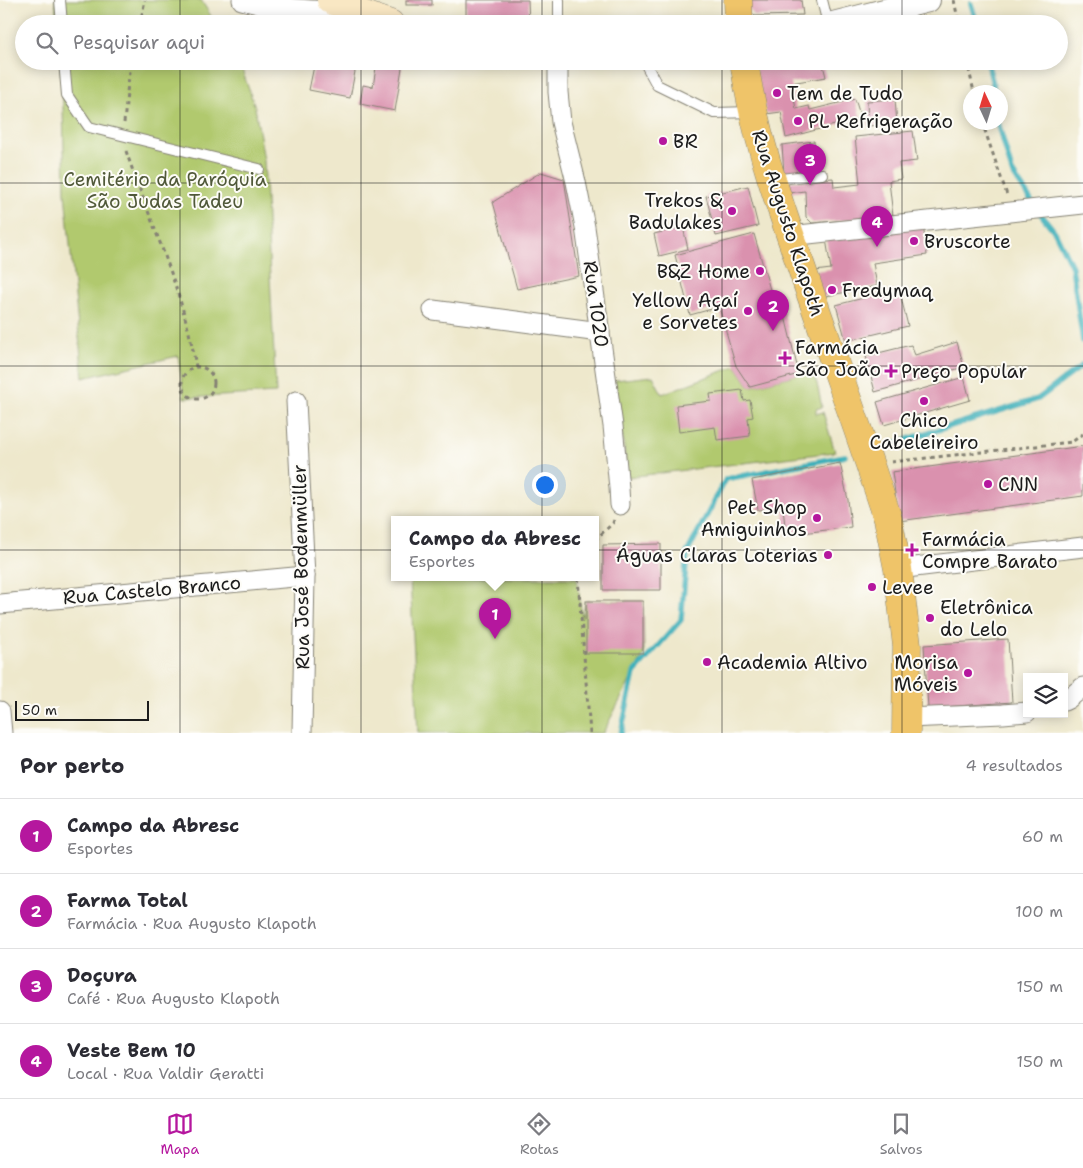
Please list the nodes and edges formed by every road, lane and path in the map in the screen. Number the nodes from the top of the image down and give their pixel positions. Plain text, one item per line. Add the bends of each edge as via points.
1 (60, 0) edge
2 (145, 0) edge
3 (242, 0) edge
4 (331, 0) edge
5 (559, 0) edge
6 (738, 0) edge
7 (822, 0) edge
8 (928, 0) edge
9 (954, 0) edge
10 (356, 12) junction
11 (61, 15) edge
12 (142, 15) edge
13 (364, 15) edge
14 (559, 15) edge
15 (739, 15) edge
16 (826, 15) edge
17 (869, 15) edge
18 (957, 15) edge
19 (65, 70) edge
20 (130, 70) edge
21 (558, 70) edge
22 (649, 70) edge
23 (745, 70) edge
24 (969, 70) edge
25 (972, 85) edge
26 (753, 112) junction
27 (123, 124) dead end
28 (985, 130) edge
29 (124, 145) dead end
30 (259, 169) dead end
31 (822, 174) dead end
32 (772, 180) junction
33 (1083, 204) edge
34 (1020, 211) junction
35 (790, 236) junction
36 (434, 310) dead end
37 (600, 332) junction
38 (196, 367) junction
39 (296, 401) dead end
40 (1083, 434) edge
41 (870, 465) junction
42 (620, 505) joint
43 (599, 536) edge
44 (1083, 547) edge
45 (898, 569) junction
46 (305, 576) junction
47 (578, 581) edge
48 (0, 604) edge
49 (1083, 687) edge
50 (1068, 699) edge
51 (0, 711) edge
52 (1023, 712) edge
53 (907, 726) edge
54 (2, 733) edge
55 (302, 733) edge
56 (590, 733) edge

1 - 11 lane
2 - 12 path
3 - 10 street via 270,7
4 - 10 main road
5 - 14 lane
6 - 15 main road
7 - 16 lane
8 - 17 street
9 - 18 path
10 - 13 main road
19 - 30 lane via 67,95 89,127
20 - 27 path
21 - 37 street, Rua 1020 via 561,122 583,218
22 - 26 lane via 657,85 714,113
23 - 26 main road, Rua Augusto Klapoth
24 - 25 path
26 - 32 main road, Rua Augusto Klapoth
28 - 34 path
29 - 38 path via 178,297
31 - 32 lane
32 - 35 main road, Rua Augusto Klapoth
33 - 34 street
34 - 35 street
35 - 41 main road, Rua Augusto Klapoth
36 - 37 street
37 - 42 street, Rua 1020
38 - 38 path via 206,369 214,382 211,393 202,399 187,395 182,386 181,380 186,371
39 - 46 street, Rua José Bodenmüller
40 - 41 path via 1072,442
41 - 45 main road, Rua Augusto Klapoth via 888,519
42 - 43 path via 613,523
44 - 45 street
45 - 53 main road, Rua Augusto Klapoth via 907,646
46 - 48 street, Rua Castelo Branco
46 - 55 street, Rua José Bodenmüller
47 - 56 path
49 - 50 street
51 - 54 street
52 - 53 street

